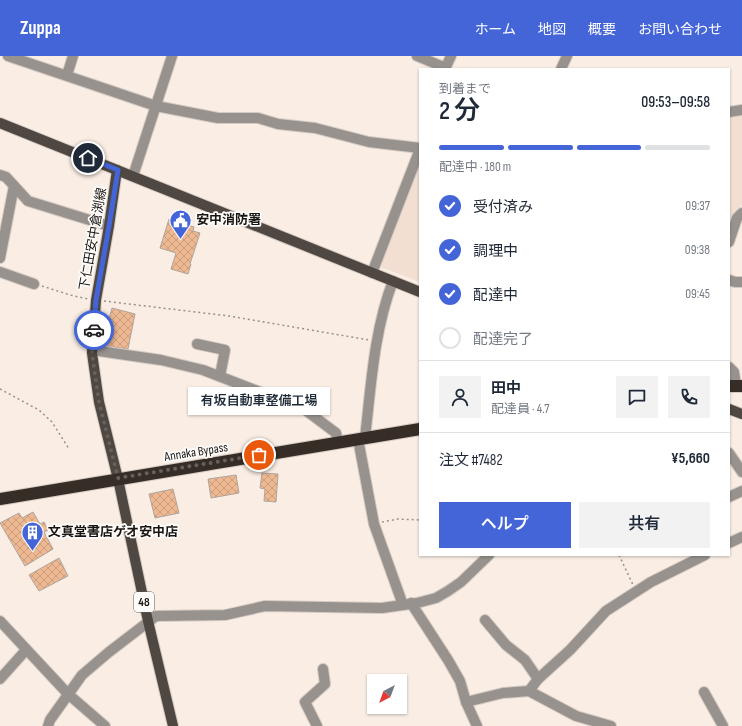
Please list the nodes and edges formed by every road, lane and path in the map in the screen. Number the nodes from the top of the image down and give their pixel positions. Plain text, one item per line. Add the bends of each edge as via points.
1 (8, 56) edge
2 (73, 56) edge
3 (172, 56) edge
4 (417, 56) edge
5 (451, 56) edge
6 (567, 56) edge
7 (445, 68) edge
8 (561, 68) edge
9 (66, 75) junction
10 (156, 106) junction
11 (742, 110) edge
12 (730, 112) edge
13 (0, 123) edge
14 (419, 149) edge
15 (419, 152) edge
16 (118, 170) junction
17 (0, 175) edge
18 (133, 176) junction
19 (14, 186) junction
20 (742, 212) edge
21 (109, 226) junction
22 (730, 239) edge
23 (0, 258) edge
24 (0, 272) edge
25 (372, 273) junction
26 (730, 280) edge
27 (393, 281) junction
28 (742, 282) edge
29 (34, 284) joint
30 (419, 292) edge
31 (96, 300) junction
32 (377, 342) junction
33 (197, 344) dead end
34 (92, 350) junction
35 (730, 368) edge
36 (220, 376) junction
37 (736, 386) edge
38 (0, 389) edge
39 (730, 410) edge
40 (742, 414) edge
41 (419, 429) edge
42 (361, 439) junction
43 (338, 442) junction
44 (69, 449) dead end
45 (730, 454) edge
46 (742, 472) edge
47 (118, 478) junction
48 (742, 491) edge
49 (730, 497) edge
50 (0, 499) edge
51 (419, 520) edge
52 (374, 524) junction
53 (742, 537) edge
54 (730, 543) edge
55 (488, 556) edge
56 (619, 556) edge
57 (703, 556) edge
58 (636, 592) junction
59 (407, 604) junction
60 (485, 620) dead end
61 (0, 621) edge
62 (148, 621) junction
63 (26, 650) junction
64 (323, 669) dead end
65 (0, 679) edge
66 (538, 679) junction
67 (529, 691) junction
68 (704, 692) dead end
69 (68, 694) junction
70 (466, 702) junction
71 (48, 726) edge
72 (105, 726) edge
73 (173, 726) edge
74 (317, 726) edge
75 (477, 726) edge
76 (611, 726) edge
77 (723, 726) edge

1 - 9 street
2 - 9 street
3 - 10 street
4 - 7 street
5 - 7 street
6 - 8 street
9 - 10 street
10 - 14 street via 218,118 258,118 278,124 315,128 369,142
10 - 18 street
11 - 12 street
13 - 16 main road
15 - 25 street
16 - 18 main road
16 - 21 main road, 下仁田安中倉渕線 / 48
17 - 19 street via 6,177
18 - 25 main road
19 - 21 street via 28,201
19 - 23 street
20 - 22 street via 737,218
21 - 31 main road, 下仁田安中倉渕線 / 48
24 - 29 street
25 - 27 main road
26 - 28 street
27 - 30 main road
27 - 32 street via 386,299
29 - 31 path
31 - 32 path via 229,316
31 - 34 main road, 下仁田安中倉渕線 / 48
32 - 42 street
33 - 36 street via 225,350
34 - 36 street via 161,360
34 - 47 main road, 下仁田安中倉渕線 / 48 via 99,402
35 - 37 street via 734,372
36 - 43 street via 304,409 336,433
38 - 44 path via 39,410 52,422
39 - 40 main road
41 - 42 highway, Annaka Bypass
42 - 43 highway, Annaka Bypass
42 - 52 street
43 - 47 highway, Annaka Bypass
45 - 46 street
47 - 50 highway, Annaka Bypass
47 - 62 main road, 下仁田安中倉渕線 / 48
48 - 49 street
51 - 52 path via 398,518
52 - 59 street
53 - 54 street
55 - 59 street via 448,591 436,598
56 - 58 path
57 - 58 street
58 - 66 street via 606,611 570,650
59 - 62 street via 382,608 265,606 225,615 156,616
59 - 70 street via 451,665 460,681
60 - 66 street via 506,645 526,660
61 - 63 street
62 - 69 street via 82,675
62 - 73 main road, 下仁田安中倉渕線 / 48
63 - 65 street
63 - 69 street
64 - 74 street via 325,684 305,702
66 - 67 street
67 - 70 street via 503,693
67 - 76 street via 576,716
68 - 77 street
69 - 71 street
69 - 72 street
70 - 75 street

